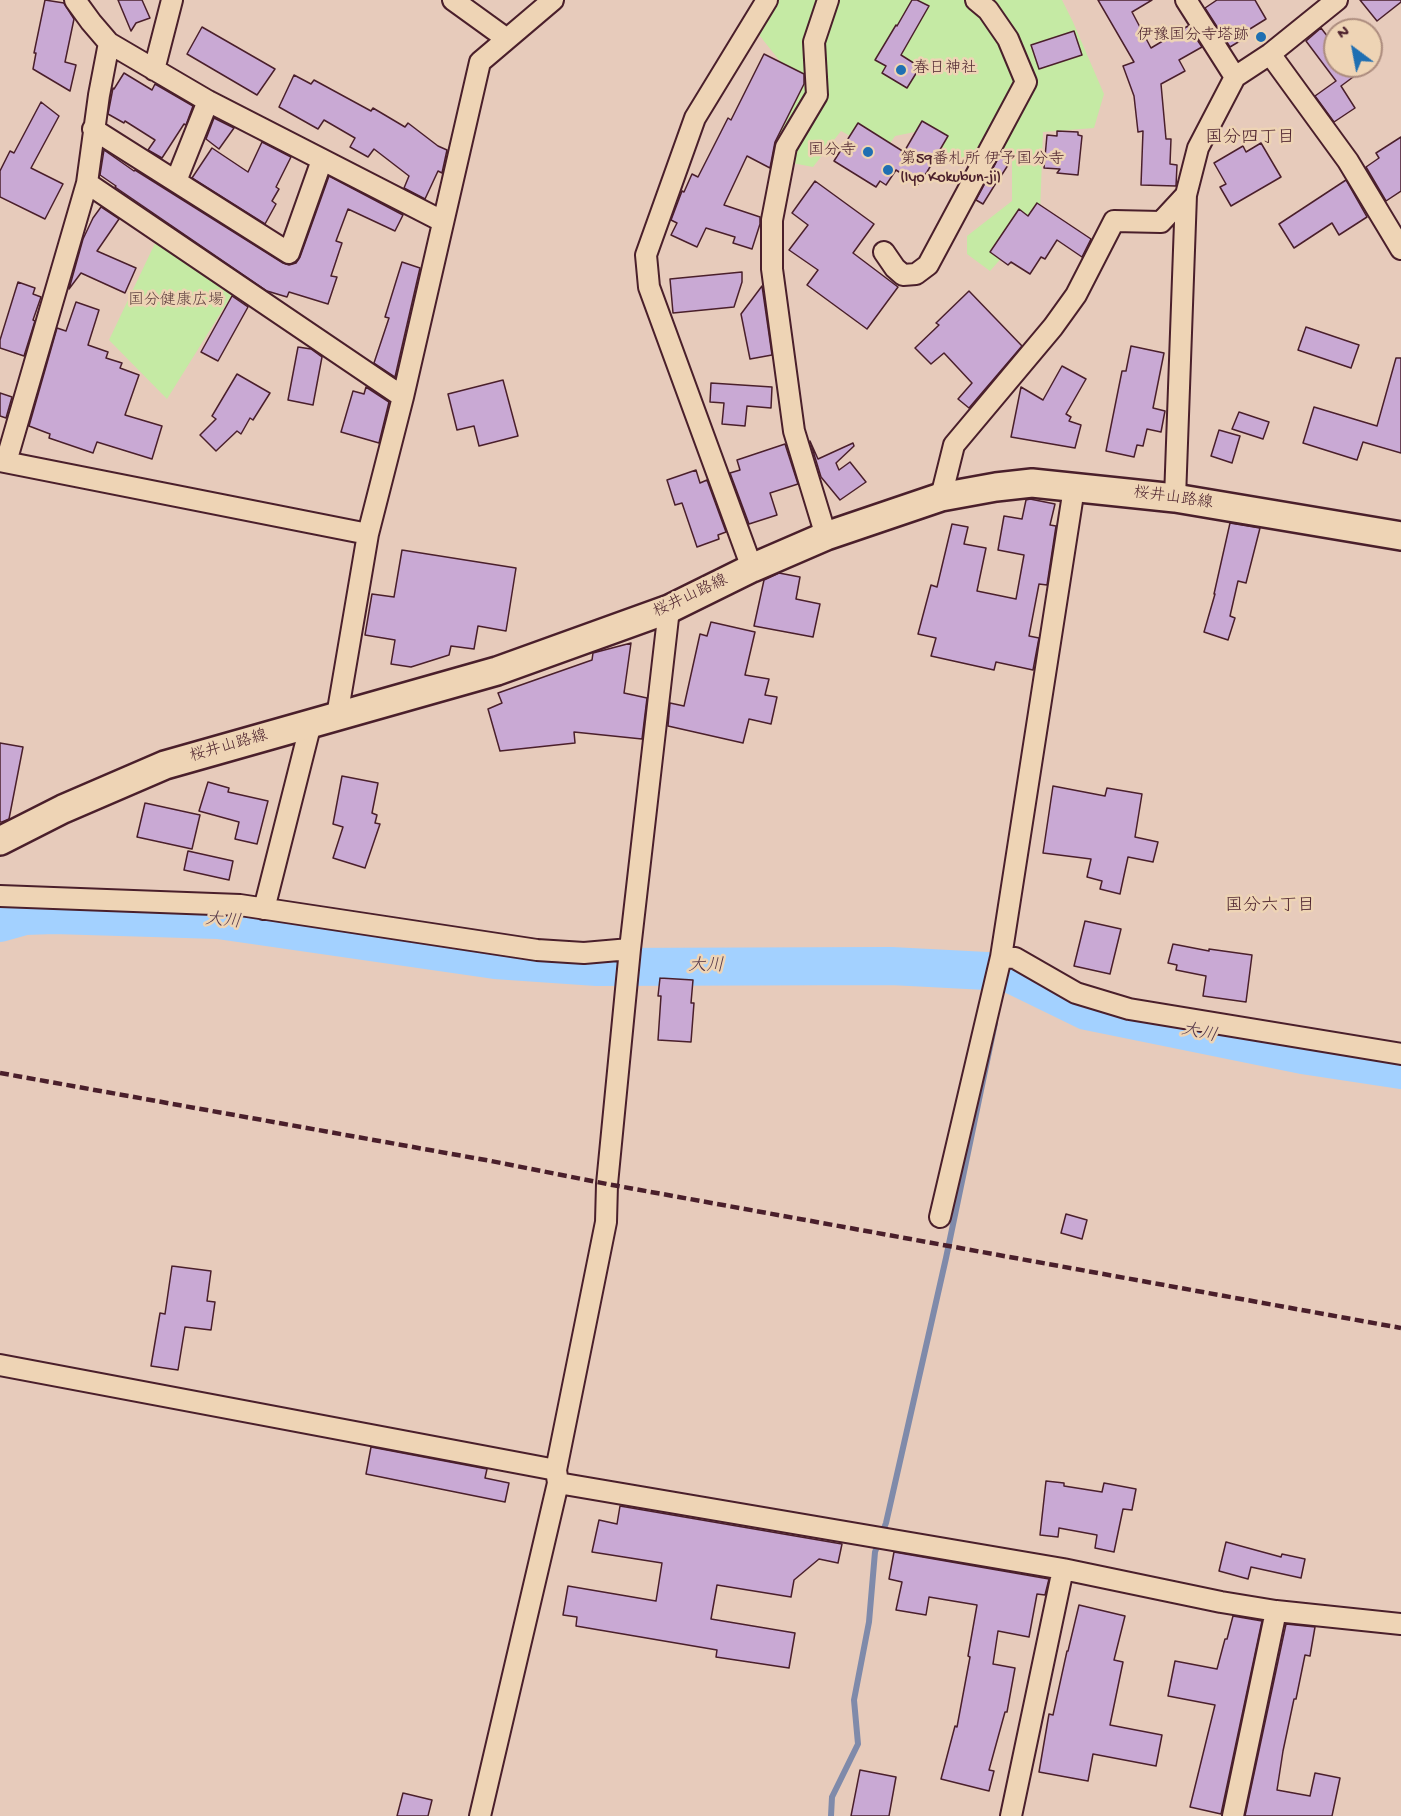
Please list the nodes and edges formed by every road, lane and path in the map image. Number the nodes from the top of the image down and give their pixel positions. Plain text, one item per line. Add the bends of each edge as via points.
1 (75, 0) edge
2 (172, 0) edge
3 (453, 0) edge
4 (553, 0) edge
5 (767, 0) edge
6 (828, 0) edge
7 (976, 0) edge
8 (1186, 0) edge
9 (1337, 0) edge
10 (507, 39) junction
11 (109, 43) junction
12 (1270, 54) junction
13 (154, 70) junction
14 (1235, 77) junction
15 (208, 101) junction
16 (93, 129) junction
17 (322, 160) junction
18 (176, 181) junction
19 (87, 183) junction
20 (1186, 195) junction
21 (442, 221) junction
22 (1401, 249) edge
23 (884, 252) dead end
24 (403, 397) junction
25 (3, 462) edge
26 (1074, 488) junction
27 (941, 497) junction
28 (1175, 498) junction
29 (368, 534) junction
30 (826, 536) junction
31 (1401, 536) edge
32 (752, 568) junction
33 (669, 609) junction
34 (337, 716) junction
35 (311, 723) junction
36 (0, 841) edge
37 (0, 897) edge
38 (264, 909) junction
39 (630, 949) junction
40 (1001, 957) junction
41 (1401, 1054) edge
42 (940, 1217) dead end
43 (0, 1365) edge
44 (557, 1476) junction
45 (1063, 1569) junction
46 (1276, 1611) junction
47 (1401, 1624) edge
48 (480, 1816) edge
49 (1011, 1816) edge
50 (1233, 1816) edge

1 - 11 street
2 - 13 street
3 - 10 street
4 - 10 street
5 - 32 street via 695,118 645,255 650,287
6 - 30 street via 814,42 817,95 786,147 772,220 772,259 794,431
7 - 23 street via 1008,39 1026,82 928,266 916,274 903,274
8 - 14 street
9 - 12 street
10 - 21 street via 480,62
11 - 13 street
11 - 16 street
12 - 14 street
12 - 22 street via 1348,161
13 - 15 street
14 - 20 street via 1198,148
15 - 17 street
15 - 18 street
16 - 18 street
16 - 19 street
17 - 18 street via 289,253
17 - 21 street
19 - 24 street
19 - 25 street
20 - 27 street via 1161,222 1114,221 1076,295 954,445
20 - 28 street
21 - 24 street
24 - 29 street
25 - 29 street
26 - 27 main road, 桜井山路線 via 1032,483
26 - 28 main road, 桜井山路線
26 - 40 street
27 - 30 main road, 桜井山路線
28 - 31 main road, 桜井山路線
29 - 34 street
30 - 32 main road, 桜井山路線
32 - 33 main road, 桜井山路線
33 - 34 main road, 桜井山路線 via 497,671
33 - 39 street
34 - 35 main road, 桜井山路線
35 - 36 main road, 桜井山路線 via 165,765
35 - 38 street
37 - 38 street
38 - 39 street via 537,950 584,953
39 - 44 street via 606,1222
40 - 41 street via 1015,958 1076,993 1129,1009
40 - 42 street
43 - 44 street
44 - 45 street
44 - 48 street
45 - 46 street
45 - 49 street
46 - 47 street
46 - 50 street

